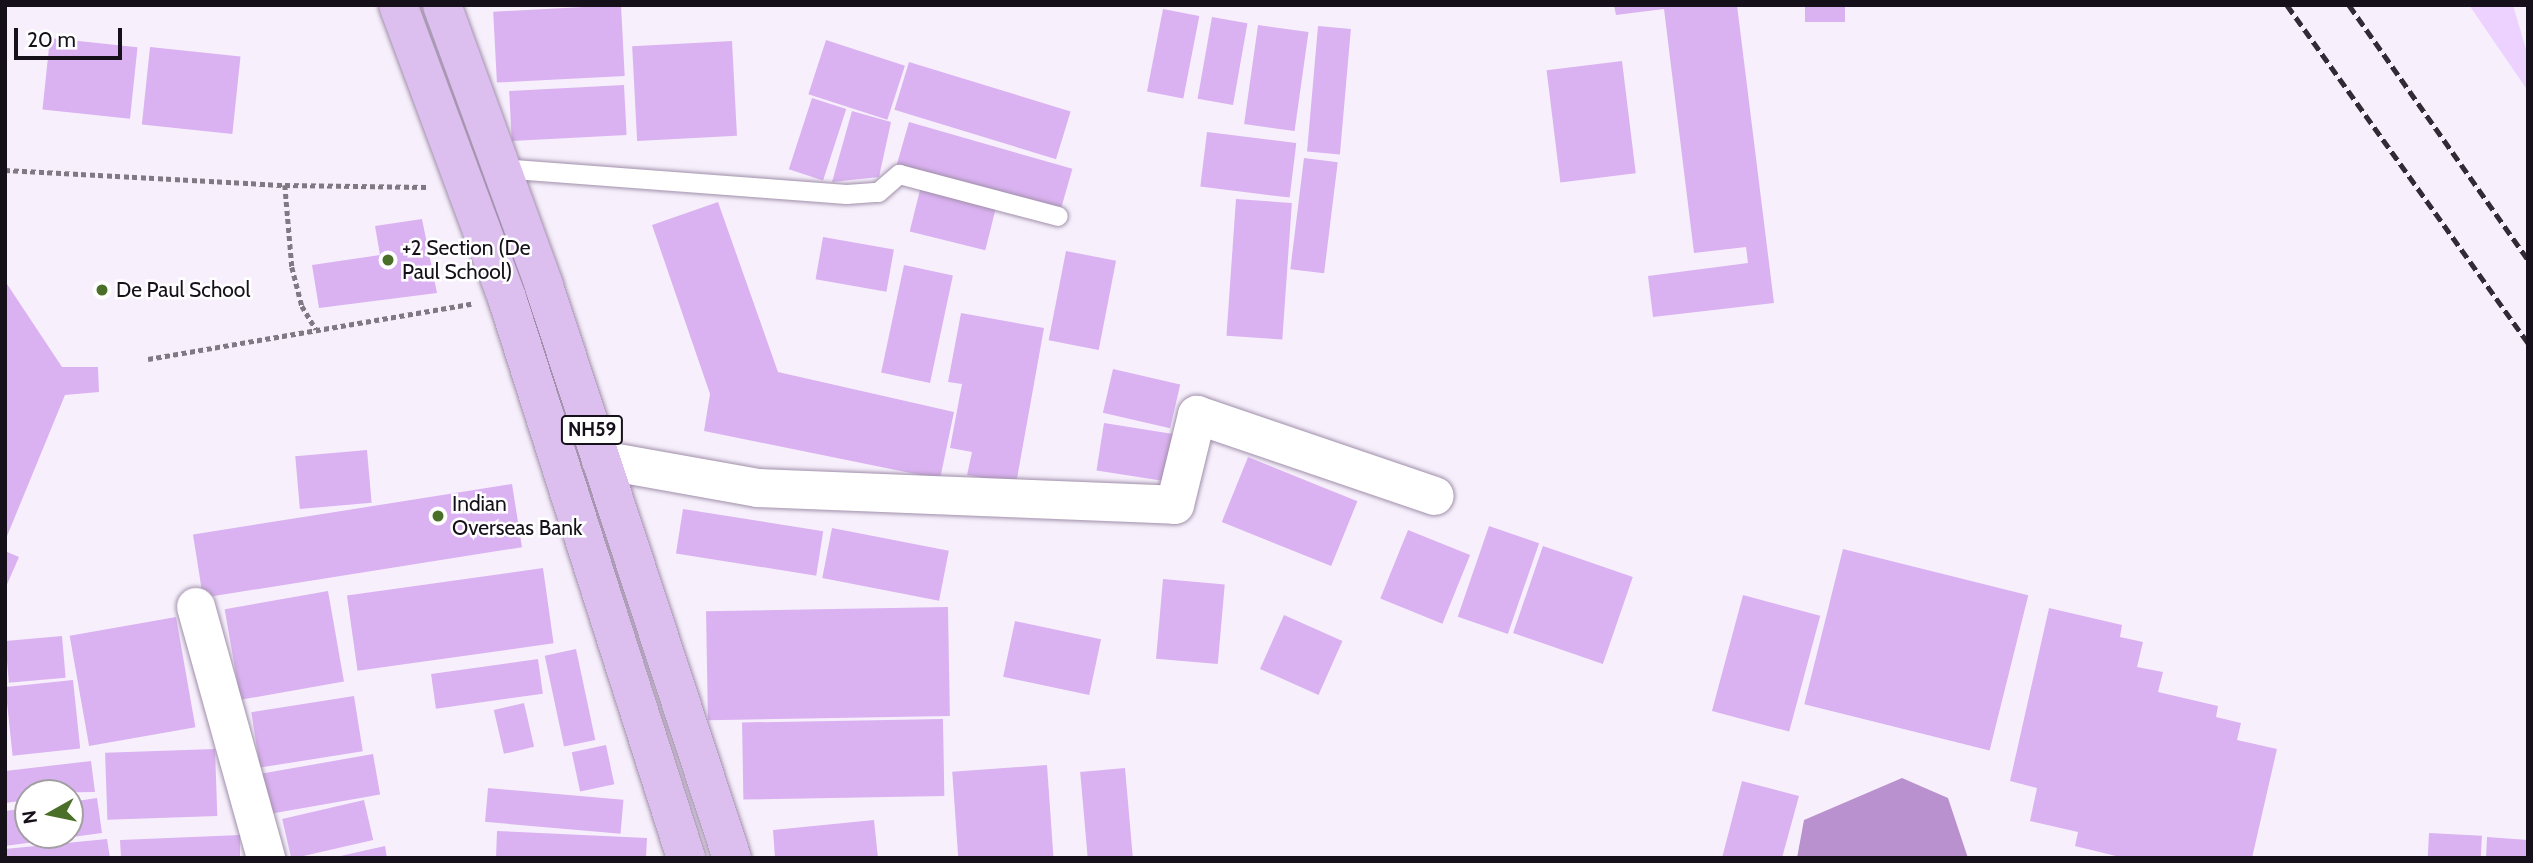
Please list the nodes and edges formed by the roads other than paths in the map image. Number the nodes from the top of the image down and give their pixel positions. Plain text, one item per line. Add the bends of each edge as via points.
1 (398, 5) edge
2 (442, 5) edge
3 (484, 178) junction
4 (1058, 216) dead end
5 (544, 286) junction
6 (507, 298) junction
7 (601, 460) junction
8 (1435, 496) dead end
9 (196, 607) dead end
10 (266, 858) edge
11 (686, 858) edge
12 (732, 858) edge

1 - 3 highway
2 - 3 highway, NH59
3 - 4 lane via 846,194 878,192 899,174
3 - 5 highway, NH59
3 - 6 highway
5 - 6 highway
5 - 7 highway, NH59
6 - 11 highway
7 - 8 street via 758,488 1175,505 1197,415
7 - 12 highway, NH59
9 - 10 street

